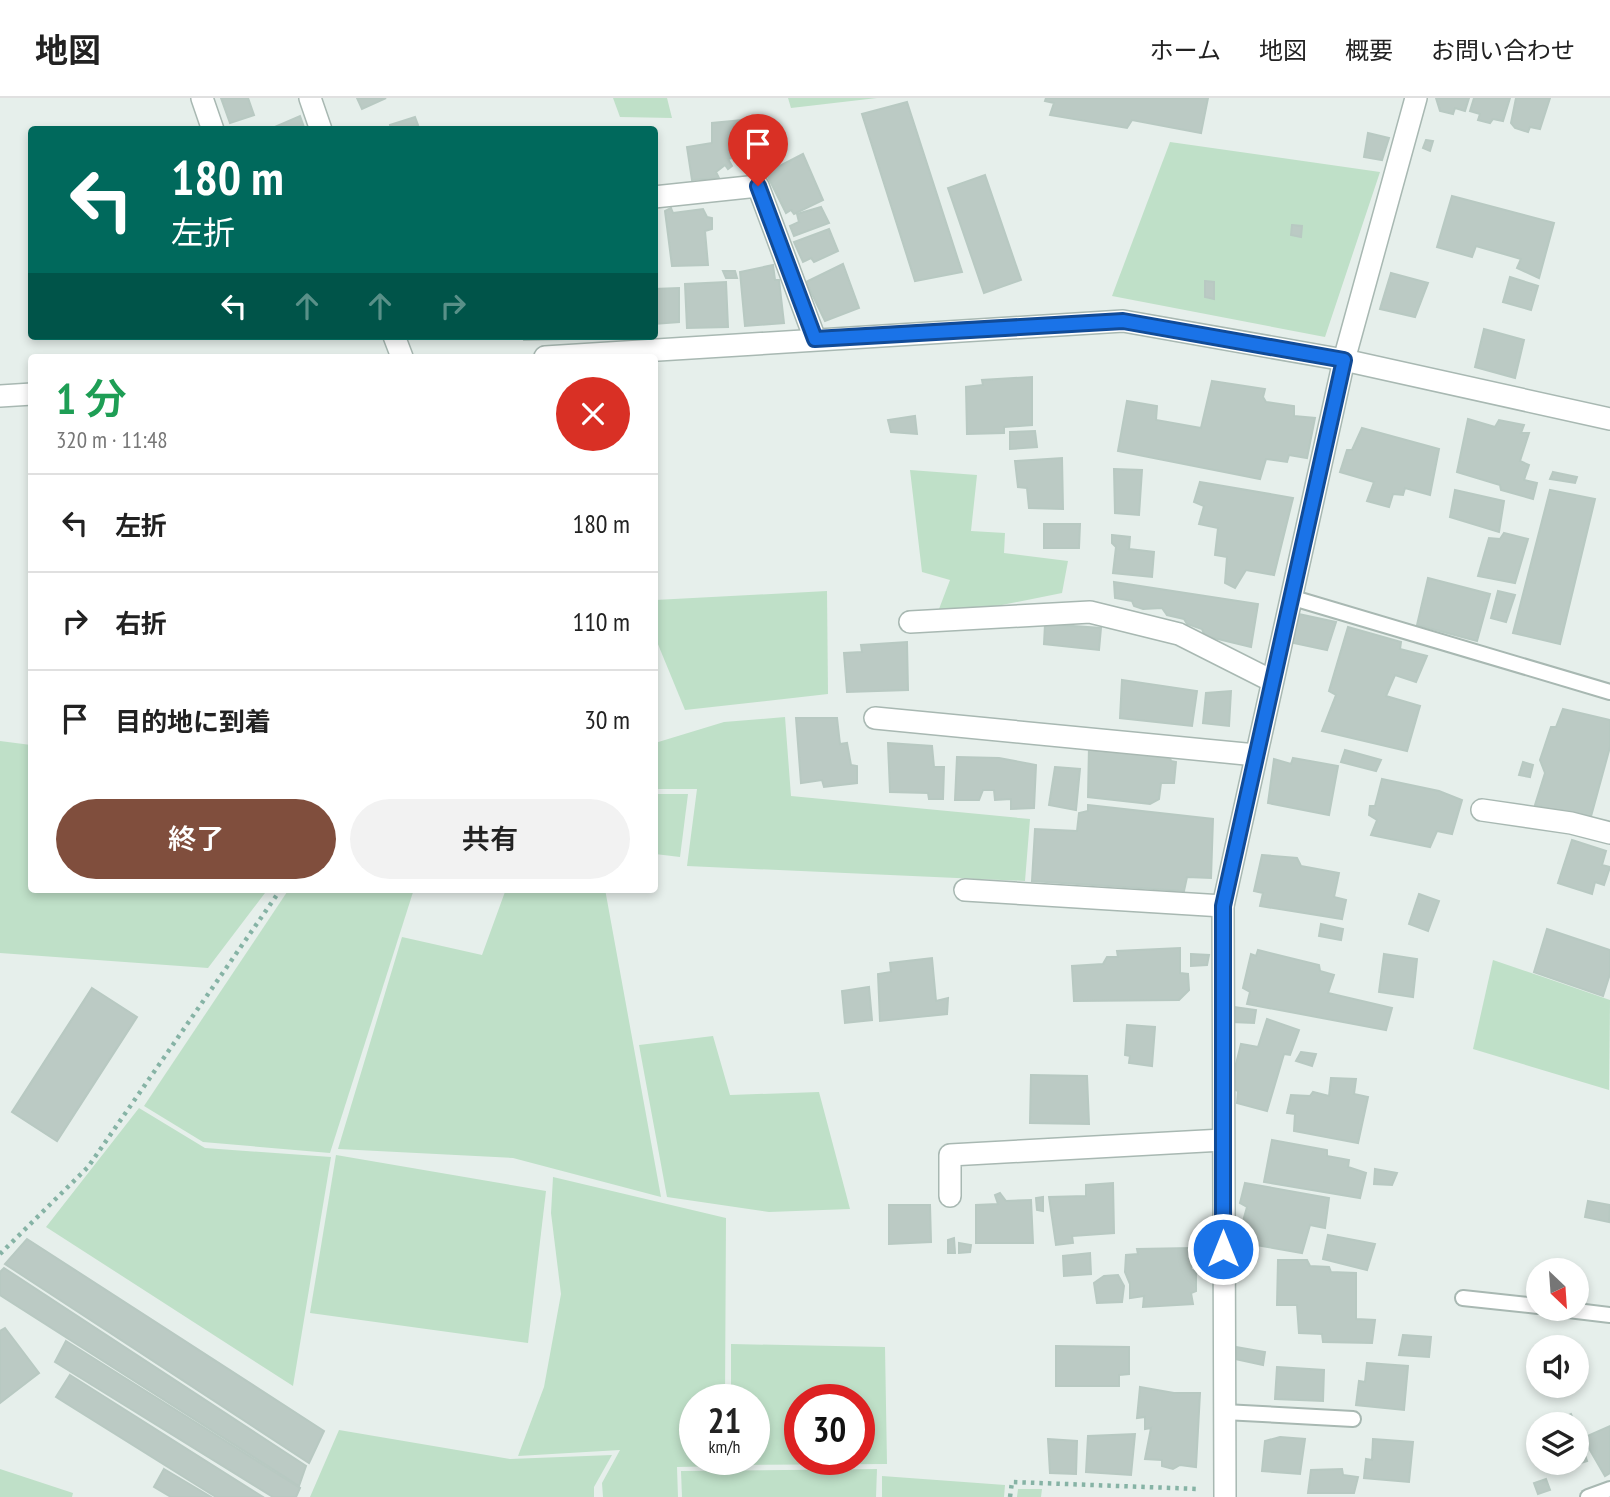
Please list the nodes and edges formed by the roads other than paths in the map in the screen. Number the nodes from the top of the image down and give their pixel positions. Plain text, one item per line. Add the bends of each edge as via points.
1 (202, 98) edge
2 (310, 98) edge
3 (1416, 98) edge
4 (212, 126) edge
5 (320, 126) edge
6 (658, 197) edge
7 (815, 339) junction
8 (577, 345) edge
9 (553, 354) edge
10 (1344, 360) junction
11 (28, 394) edge
12 (0, 396) edge
13 (1610, 419) edge
14 (1290, 597) junction
15 (910, 622) dead end
16 (1272, 681) junction
17 (1610, 692) edge
18 (875, 718) dead end
19 (1256, 755) junction
20 (1482, 810) dead end
21 (1610, 833) edge
22 (965, 890) dead end
23 (1223, 906) junction
24 (1223, 1140) junction
25 (950, 1196) dead end
26 (1463, 1298) dead end
27 (1526, 1306) edge
28 (1589, 1312) edge
29 (1610, 1315) edge
30 (1224, 1412) junction
31 (1353, 1419) dead end
32 (1610, 1489) edge
33 (1225, 1494) edge
34 (1588, 1497) edge

1 - 4 street
2 - 5 street
3 - 10 street
6 - 7 street via 758,186
7 - 8 street
7 - 10 street via 1123,321
8 - 9 street
10 - 13 street
10 - 14 street
11 - 12 street
14 - 16 street
14 - 17 lane
15 - 16 street via 1090,612 1179,635
16 - 19 street
18 - 19 street
19 - 23 street
20 - 21 street
22 - 23 street
23 - 24 street
24 - 25 street via 950,1155
24 - 30 street
26 - 27 lane
28 - 29 lane
30 - 31 lane
30 - 33 street
32 - 34 lane

